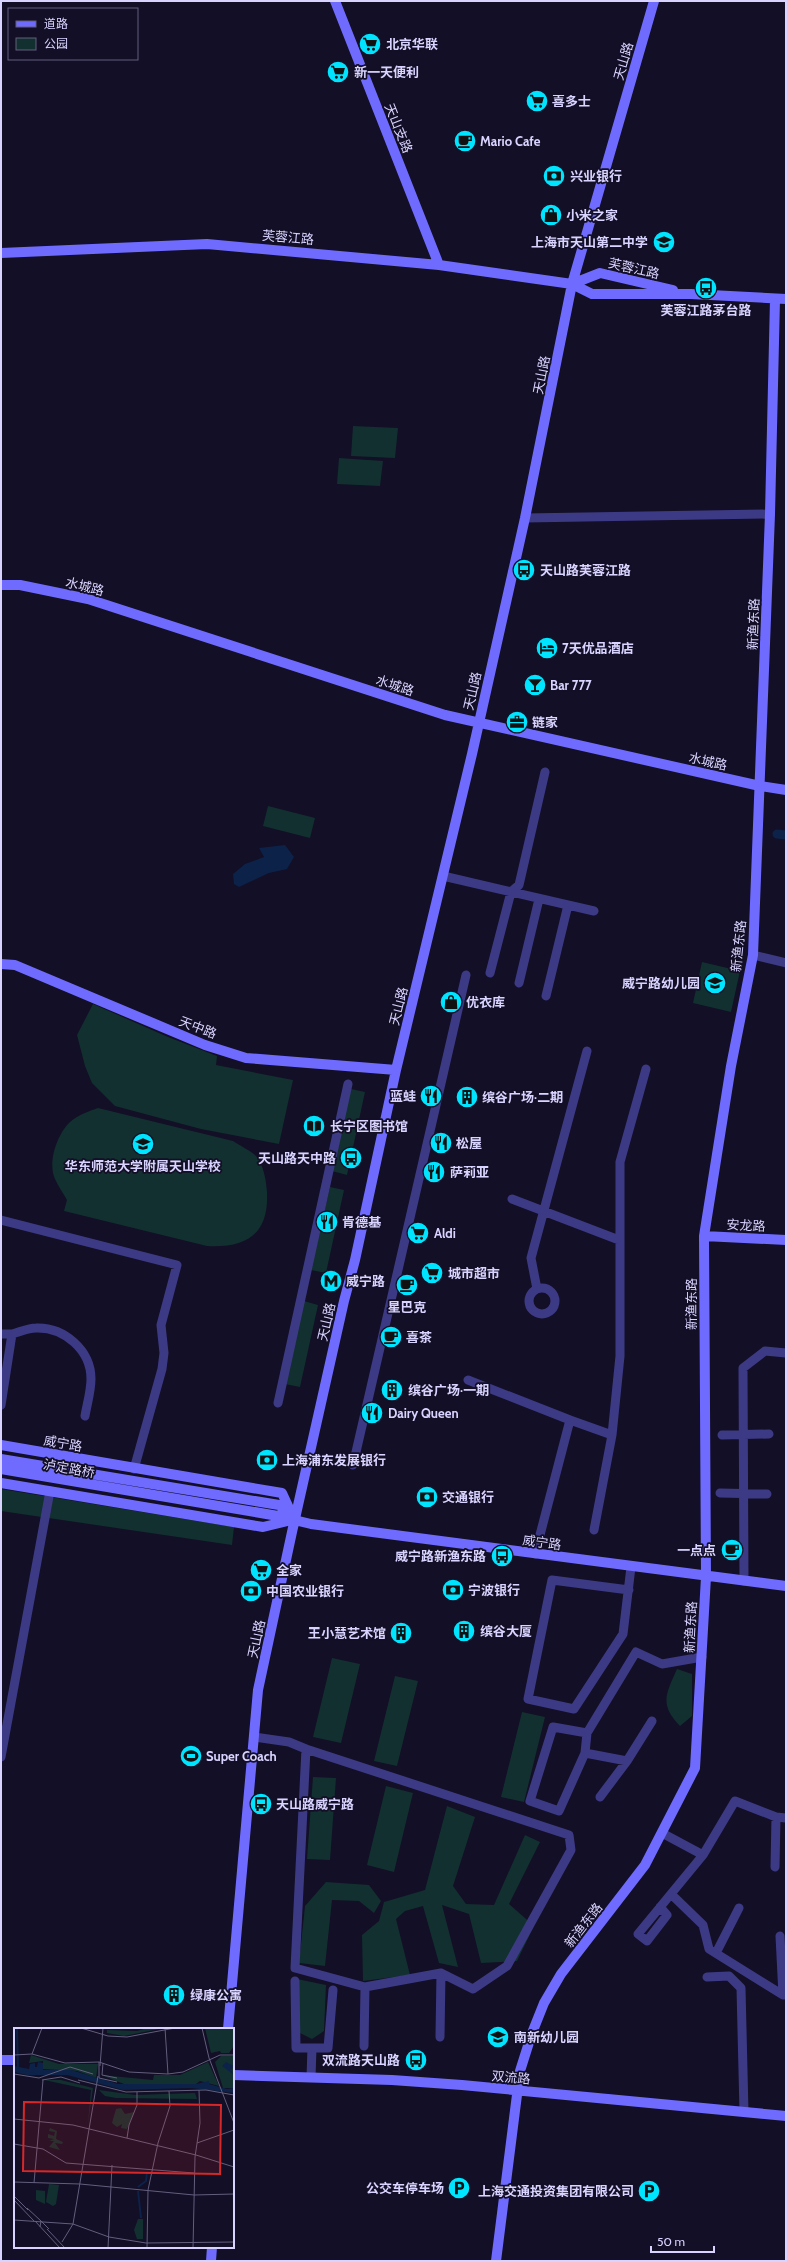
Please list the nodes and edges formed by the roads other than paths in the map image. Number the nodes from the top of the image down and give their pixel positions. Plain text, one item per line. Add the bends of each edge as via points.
1 (335, 1) edge
2 (654, 1) edge
3 (1, 253) edge
4 (439, 265) junction
5 (572, 284) junction
6 (691, 294) junction
7 (781, 299) edge
8 (770, 514) junction
9 (526, 518) junction
10 (1, 585) edge
11 (478, 721) junction
12 (545, 772) dead end
13 (760, 786) junction
14 (786, 790) edge
15 (443, 876) junction
16 (511, 892) junction
17 (539, 898) junction
18 (568, 905) junction
19 (594, 911) dead end
20 (753, 955) junction
21 (786, 963) edge
22 (1, 964) edge
23 (490, 973) dead end
24 (466, 975) dead end
25 (519, 982) dead end
26 (546, 996) dead end
27 (587, 1051) dead end
28 (646, 1069) dead end
29 (396, 1070) junction
30 (348, 1084) dead end
31 (512, 1199) dead end
32 (545, 1212) junction
33 (1, 1220) edge
34 (704, 1236) junction
35 (619, 1240) junction
36 (786, 1240) edge
37 (537, 1289) dead end
38 (1, 1334) edge
39 (12, 1334) junction
40 (786, 1353) edge
41 (468, 1380) dead end
42 (278, 1403) dead end
43 (1, 1405) edge
44 (85, 1416) dead end
45 (570, 1420) junction
46 (769, 1434) dead end
47 (722, 1435) dead end
48 (743, 1435) junction
49 (612, 1436) junction
50 (1, 1445) edge
51 (1, 1459) edge
52 (353, 1465) dead end
53 (1, 1469) edge
54 (134, 1469) junction
55 (1, 1482) edge
56 (132, 1487) junction
57 (50, 1491) junction
58 (720, 1493) dead end
59 (743, 1493) junction
60 (767, 1494) dead end
61 (294, 1519) junction
62 (594, 1530) dead end
63 (535, 1554) junction
64 (631, 1567) junction
65 (706, 1577) junction
66 (744, 1581) junction
67 (786, 1586) edge
68 (629, 1590) junction
69 (702, 1657) junction
70 (652, 1721) dead end
71 (587, 1733) junction
72 (254, 1737) junction
73 (306, 1750) junction
74 (585, 1753) junction
75 (1, 1757) edge
76 (627, 1761) junction
77 (600, 1797) dead end
78 (776, 1816) junction
79 (786, 1818) edge
80 (662, 1833) junction
81 (703, 1855) junction
82 (775, 1867) dead end
83 (671, 1894) junction
84 (660, 1907) dead end
85 (739, 1908) dead end
86 (780, 1936) dead end
87 (716, 1953) junction
88 (442, 1973) junction
89 (707, 1977) dead end
90 (295, 1981) dead end
91 (365, 1987) junction
92 (333, 1990) dead end
93 (784, 1995) edge
94 (228, 2028) edge
95 (440, 2037) dead end
96 (364, 2046) dead end
97 (312, 2048) junction
98 (1, 2060) edge
99 (14, 2060) edge
100 (234, 2075) edge
101 (311, 2077) junction
102 (517, 2090) junction
103 (744, 2112) junction
104 (786, 2116) edge
105 (212, 2248) edge
106 (211, 2261) edge
107 (496, 2261) edge

1 - 4 street, 天山支路
2 - 5 street, 天山路
3 - 4 street, 芙蓉江路 via 207,244
4 - 5 street, 芙蓉江路
5 - 6 street, 芙蓉江路 via 592,294
5 - 6 street, 芙蓉江路 via 600,273
5 - 9 street, 天山路
6 - 7 street, 芙蓉江路
7 - 8 street, 新渔东路
8 - 9 street
8 - 13 street, 新渔东路
9 - 11 street, 天山路
10 - 11 street, 水城路 via 20,585 88,599 445,715
11 - 13 street, 水城路
11 - 15 street, 天山路
12 - 16 street via 519,885
13 - 14 street, 水城路
13 - 20 street, 新渔东路
15 - 16 street
15 - 29 street, 天山路
16 - 17 street
16 - 23 street
17 - 18 street
17 - 25 street
18 - 19 street
18 - 26 street
20 - 21 street
20 - 34 street, 新渔东路 via 730,1066
22 - 29 street, 天中路 via 15,965 205,1045 246,1058
24 - 52 street
27 - 32 street
28 - 35 street via 620,1162
29 - 61 street, 天山路 via 355,1260
30 - 42 street
31 - 32 street
32 - 35 street
32 - 37 street via 530,1258
33 - 54 street via 176,1265 161,1325 164,1353 162,1369
34 - 36 street, 安龙路
34 - 65 street, 新渔东路
35 - 49 street via 620,1356
38 - 39 street
39 - 43 street
39 - 44 street via 35,1328 52,1329 72,1340 86,1356 91,1379
40 - 48 street via 765,1351 743,1368
41 - 45 street
45 - 49 street
45 - 63 street
46 - 48 street
47 - 48 street
48 - 59 street
49 - 62 street
50 - 54 street, 威宁路
51 - 56 street, 泸定路桥
53 - 56 street, 泸定路桥
54 - 61 street, 威宁路 via 282,1493
55 - 57 street, 威宁路
56 - 61 street, 威宁路 via 279,1505
57 - 61 street, 威宁路 via 263,1527
57 - 75 street
58 - 59 street
59 - 60 street
59 - 66 street
61 - 63 street, 威宁路 via 311,1524
61 - 72 street, 天山路 via 258,1690
63 - 64 street, 威宁路
64 - 65 street, 威宁路
64 - 68 street
65 - 66 street, 威宁路
65 - 69 street, 新渔东路
66 - 67 street, 威宁路
68 - 68 street via 623,1634 574,1709 528,1699 552,1580
69 - 71 street via 662,1664 636,1652
69 - 80 street, 新渔东路 via 695,1768
70 - 76 street
71 - 74 street
71 - 74 street via 553,1727 530,1801 559,1811
72 - 73 street via 289,1742
72 - 94 street, 天山路
73 - 88 street via 569,1835 572,1850 507,1966 472,1989
73 - 91 street via 295,1968
74 - 76 street
76 - 77 street
78 - 79 street
78 - 81 street via 734,1801
78 - 82 street
80 - 81 street
80 - 102 street, 新渔东路 via 645,1865 561,1974 544,2004 520,2071
81 - 83 street
83 - 84 street
83 - 87 street via 703,1925 709,1949
85 - 87 street
86 - 93 street
87 - 93 street
88 - 91 street
88 - 95 street
89 - 103 street via 729,1976 741,1988
90 - 97 street via 296,2048
91 - 96 street
92 - 97 street via 328,2048
97 - 101 street
98 - 99 street
100 - 101 street, 双流路
101 - 102 street, 双流路 via 392,2080
102 - 103 street, 双流路
102 - 107 street, 新渔东路
103 - 104 street, 双流路
105 - 106 street

